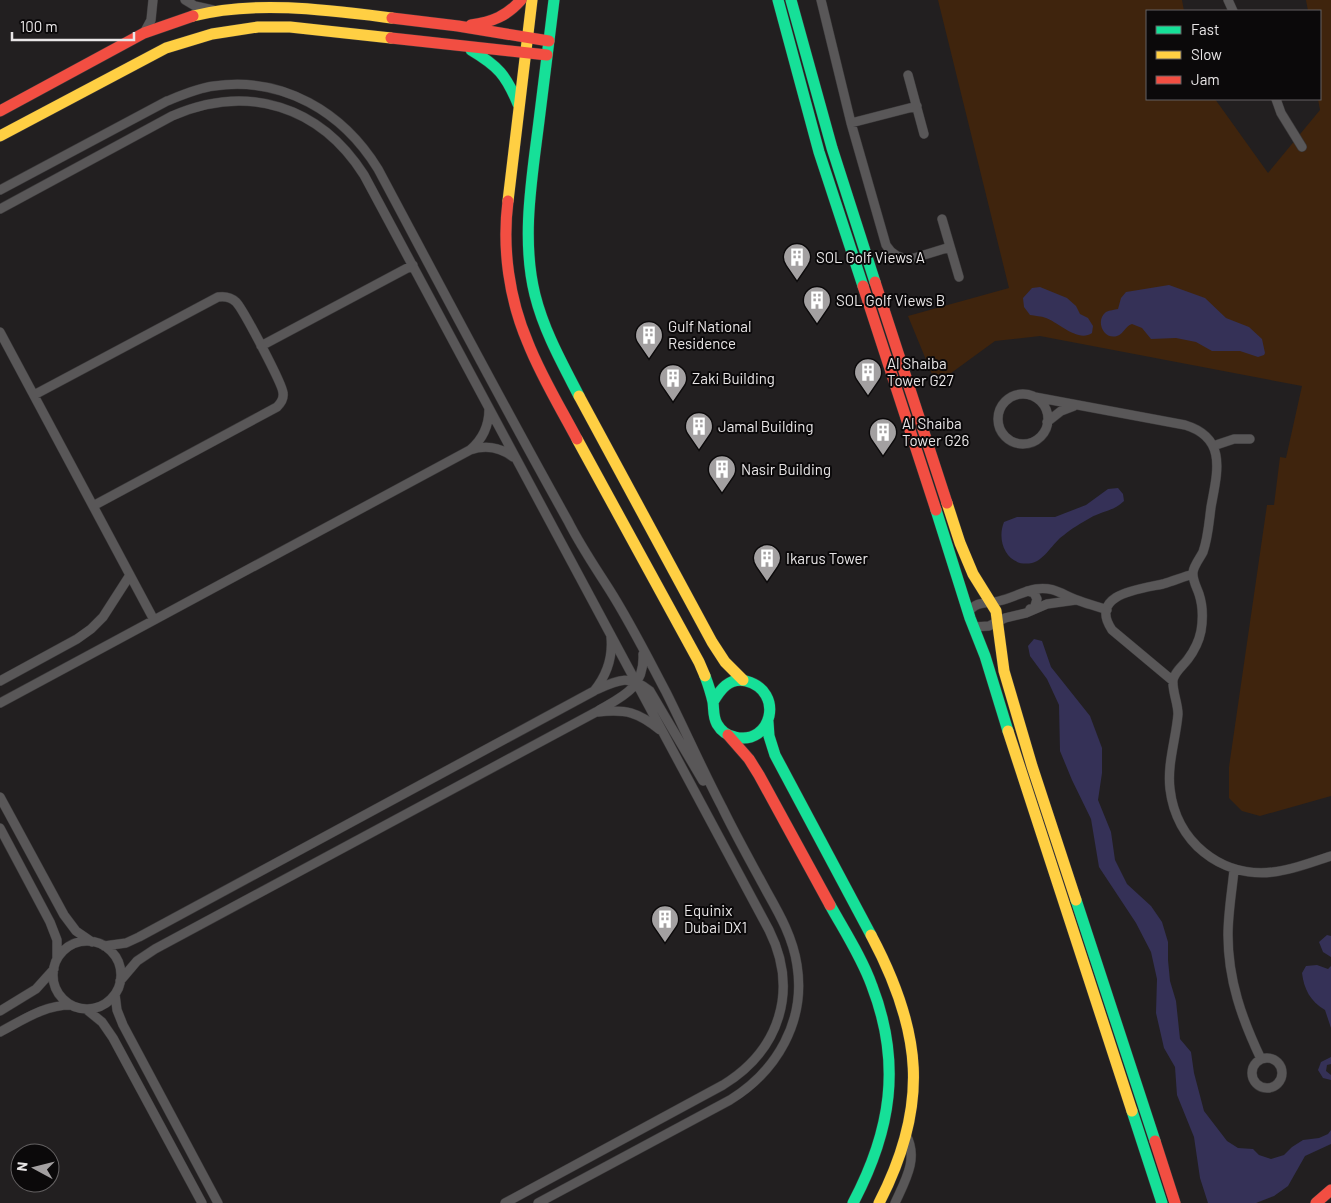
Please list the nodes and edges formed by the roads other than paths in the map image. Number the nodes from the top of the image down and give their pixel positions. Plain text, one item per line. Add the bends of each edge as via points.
1 (153, 0) edge
2 (185, 0) edge
3 (521, 0) edge
4 (532, 0) edge
5 (554, 0) edge
6 (778, 0) edge
7 (791, 0) edge
8 (821, 0) edge
9 (216, 10) junction
10 (458, 26) junction
11 (144, 34) junction
12 (527, 38) junction
13 (548, 41) junction
14 (464, 46) junction
15 (166, 48) junction
16 (525, 53) junction
17 (547, 56) junction
18 (172, 59) dead end
19 (908, 75) dead end
20 (1276, 100) edge
21 (63, 102) junction
22 (519, 106) junction
23 (917, 106) junction
24 (0, 111) edge
25 (69, 113) dead end
26 (851, 123) junction
27 (924, 134) dead end
28 (0, 136) edge
29 (1302, 147) dead end
30 (0, 190) edge
31 (0, 208) edge
32 (942, 219) dead end
33 (950, 247) junction
34 (412, 265) junction
35 (959, 277) dead end
36 (0, 332) edge
37 (261, 346) junction
38 (547, 384) junction
39 (537, 390) dead end
40 (34, 395) junction
41 (1034, 397) junction
42 (1077, 406) junction
43 (489, 408) junction
44 (1047, 422) junction
45 (1250, 439) dead end
46 (1213, 446) junction
47 (470, 450) junction
48 (516, 459) junction
49 (93, 506) junction
50 (130, 574) junction
51 (1193, 574) junction
52 (1027, 591) junction
53 (1076, 600) junction
54 (990, 602) junction
55 (1034, 609) junction
56 (1107, 610) junction
57 (968, 613) junction
58 (154, 620) junction
59 (998, 621) junction
60 (973, 627) junction
61 (610, 635) junction
62 (643, 650) junction
63 (743, 680) junction
64 (1173, 680) junction
65 (0, 681) edge
66 (637, 683) junction
67 (594, 691) junction
68 (713, 702) junction
69 (0, 703) edge
70 (596, 712) junction
71 (768, 722) junction
72 (665, 734) junction
73 (728, 735) junction
74 (0, 797) edge
75 (722, 808) junction
76 (0, 828) edge
77 (1331, 856) edge
78 (1234, 870) junction
79 (92, 942) junction
80 (104, 946) junction
81 (56, 964) junction
82 (120, 981) junction
83 (115, 994) junction
84 (71, 1005) junction
85 (86, 1009) junction
86 (0, 1011) edge
87 (0, 1032) edge
88 (1261, 1059) dead end
89 (906, 1135) junction
90 (1331, 1190) edge
91 (202, 1203) edge
92 (218, 1203) edge
93 (505, 1203) edge
94 (538, 1203) edge
95 (853, 1203) edge
96 (879, 1203) edge
97 (895, 1203) edge
98 (1162, 1203) edge
99 (1175, 1203) edge
100 (1316, 1203) edge

1 - 11 street via 151,20
2 - 9 street via 200,8
3 - 10 street via 498,19
4 - 12 street
5 - 13 street
6 - 57 street via 819,152
7 - 54 street via 834,157 957,534 972,574
8 - 26 street
9 - 10 street via 288,6
9 - 11 street
10 - 12 street
11 - 24 street
12 - 13 street
12 - 16 street
13 - 17 street
14 - 15 street via 269,26 220,31
14 - 16 street
14 - 22 street via 492,61 503,72
15 - 18 street
15 - 21 street
16 - 17 street
16 - 22 street
17 - 63 street via 527,233 534,292 546,330 560,346 712,642 725,662
19 - 23 street
20 - 29 street
21 - 25 street
21 - 28 street
22 - 38 street via 506,218 507,269 518,318
23 - 26 street
23 - 27 street
26 - 33 street via 884,240 890,250 899,257 911,259
30 - 62 street via 167,101 213,86 246,85 278,90 309,102 330,115 360,142 378,169 548,486
31 - 34 street via 187,110 233,100 265,103 309,120 346,149 364,175
32 - 33 street
33 - 35 street
34 - 37 street
34 - 43 street
36 - 40 street
37 - 40 street via 235,300 218,296
37 - 49 street via 282,388 278,407
38 - 39 street
38 - 68 street via 699,662
40 - 49 street
41 - 42 street
41 - 44 street via 1046,410
41 - 44 street via 1015,395 1004,402 998,420 1002,433 1018,443 1031,442 1042,434
42 - 44 street via 1061,411
42 - 46 street via 1192,427
43 - 47 street via 486,428
43 - 48 street
45 - 46 street via 1234,439
46 - 51 street via 1217,474 1206,543
47 - 48 street via 498,448
47 - 58 street
48 - 61 street
49 - 50 street
50 - 58 street
50 - 65 street via 103,617 91,629
51 - 56 street via 1120,594
51 - 64 street via 1202,605 1202,625 1197,644
52 - 53 street via 1050,589
52 - 54 street
52 - 55 street via 1037,599
53 - 55 street
53 - 56 street
54 - 57 street via 980,603
54 - 59 street
55 - 59 street
56 - 64 street via 1112,630
57 - 60 street
58 - 69 street
59 - 60 street via 984,628
59 - 99 street via 1004,671 1032,766
60 - 98 street via 986,656
61 - 66 street
61 - 67 street via 610,662
62 - 66 street via 643,669
62 - 75 street
63 - 68 street via 724,686
63 - 71 street via 758,685 768,698
64 - 78 street via 1178,714 1170,781 1175,812 1194,843 1212,859
66 - 67 street via 618,680
66 - 70 street via 628,693
66 - 72 street
66 - 75 street via 654,696
67 - 80 street via 146,933 126,943
68 - 73 street via 717,725
70 - 72 street via 618,710 633,713 647,719
70 - 82 street via 155,949 137,961
71 - 73 street via 754,735 741,738
71 - 89 street via 775,755 882,956 903,1008 913,1072
72 - 93 street via 777,946 784,984 779,1017 758,1057 733,1079
73 - 95 street via 759,774 864,967 880,1006 890,1068 887,1115 871,1170
74 - 79 street via 64,915 76,931
75 - 94 street via 783,922 795,955 798,1001 787,1040 765,1072 740,1094
76 - 81 street via 54,931
77 - 78 street via 1274,872
78 - 88 street via 1228,934 1230,971 1239,1008
79 - 80 street
79 - 81 street via 68,947
80 - 82 street via 119,965
81 - 84 street via 54,979 57,990
81 - 86 street via 36,989
82 - 83 street
83 - 85 street via 102,1006
83 - 92 street via 122,1025
84 - 85 street
84 - 87 street via 41,1011
85 - 91 street via 102,1022 113,1038
89 - 96 street
89 - 97 street via 912,1157
90 - 100 street

